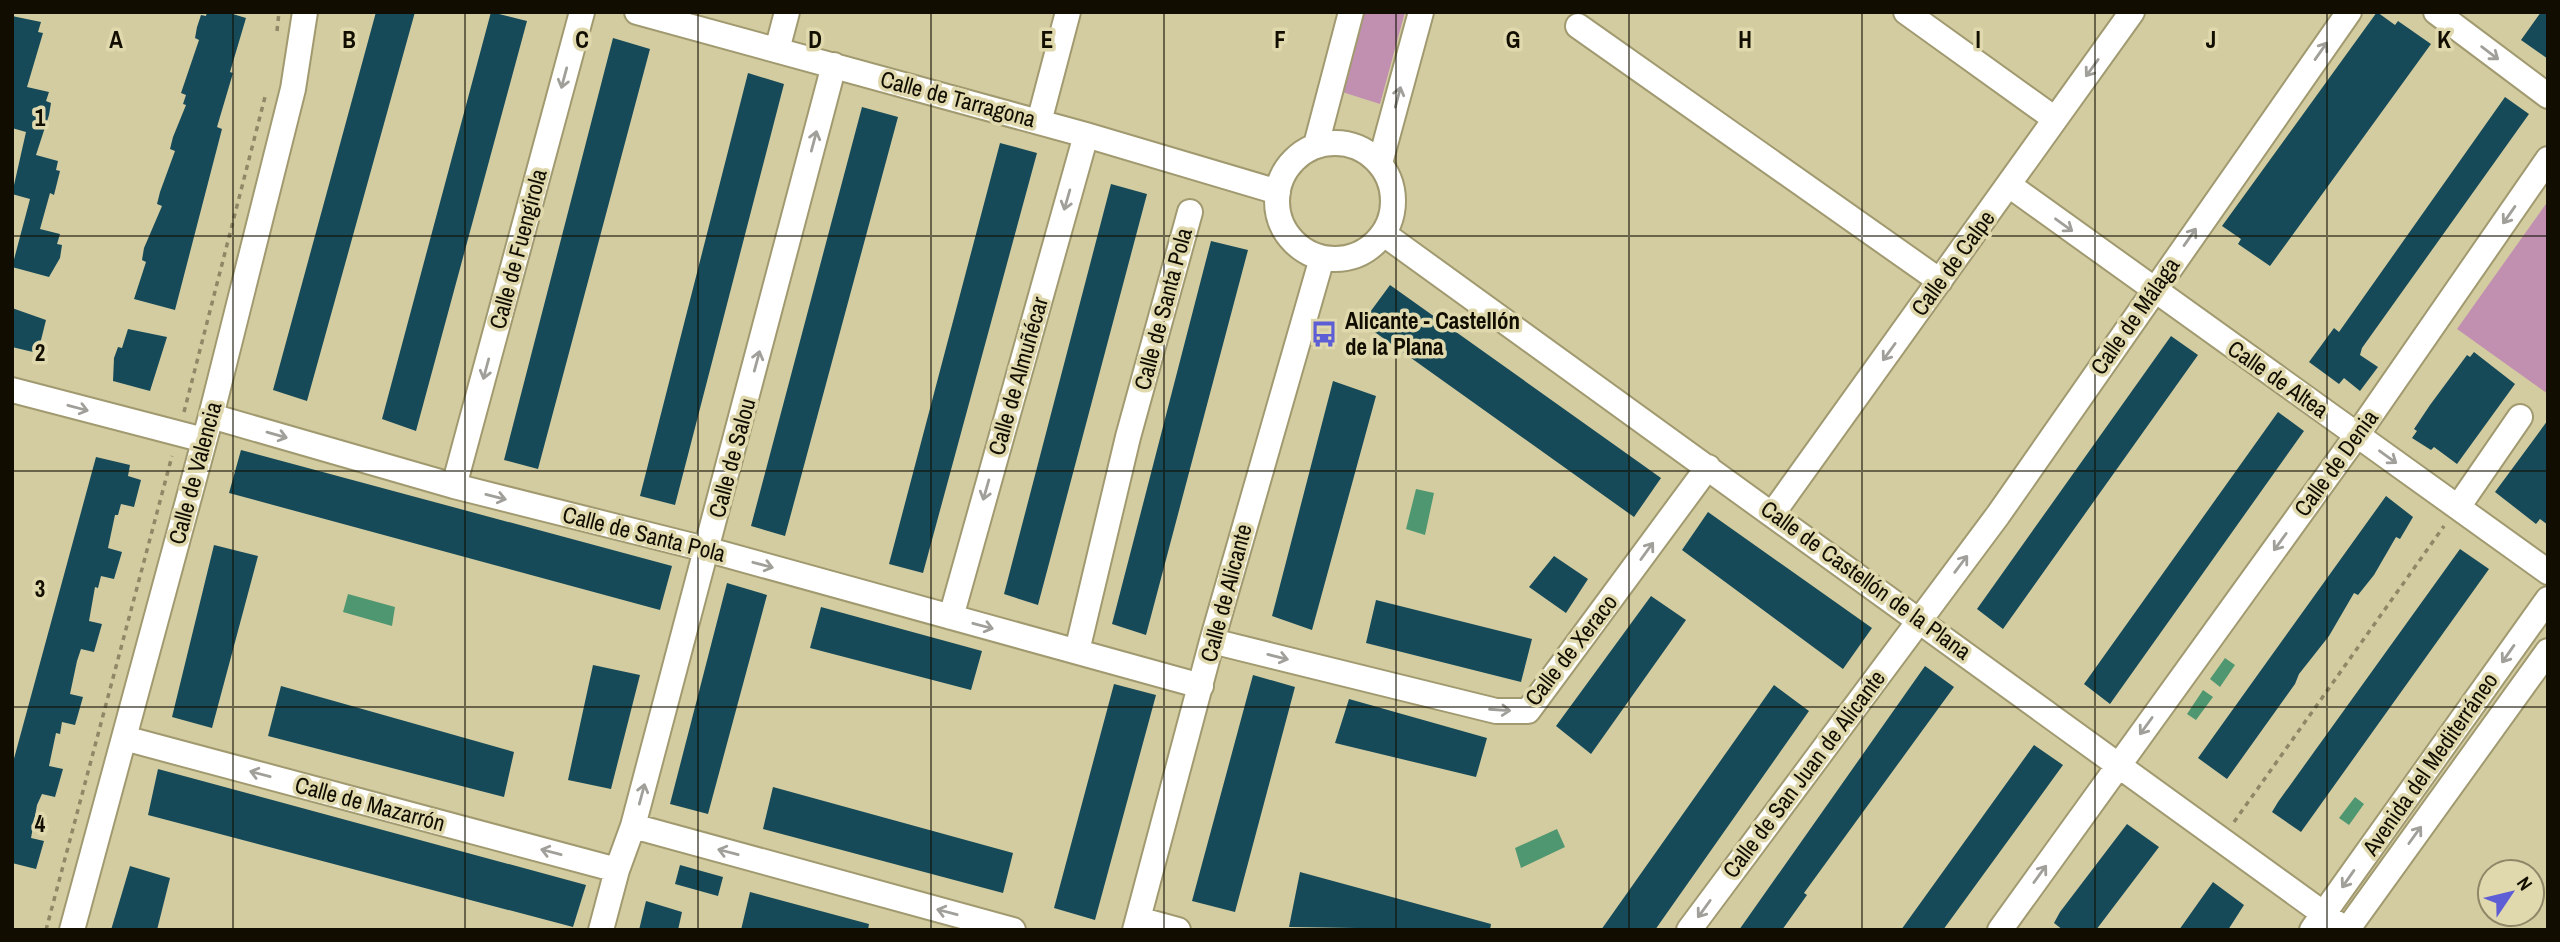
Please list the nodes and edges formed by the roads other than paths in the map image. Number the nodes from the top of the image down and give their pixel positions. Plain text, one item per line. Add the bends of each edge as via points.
1 (305, 12) edge
2 (582, 12) edge
3 (637, 12) edge
4 (787, 12) edge
5 (1068, 12) edge
6 (1351, 12) edge
7 (1421, 12) edge
8 (1906, 12) edge
9 (2132, 12) edge
10 (2349, 12) edge
11 (2436, 12) edge
12 (1578, 26) dead end
13 (777, 50) junction
14 (834, 65) junction
15 (2548, 96) edge
16 (2056, 119) junction
17 (1039, 122) junction
18 (1086, 135) junction
19 (1316, 145) junction
20 (2548, 159) edge
21 (1380, 163) junction
22 (2009, 185) junction
23 (1278, 192) junction
24 (1190, 212) dead end
25 (1384, 234) junction
26 (1322, 258) junction
27 (1940, 281) junction
28 (2152, 290) junction
29 (12, 390) edge
30 (211, 416) junction
31 (2520, 417) dead end
32 (2357, 435) junction
33 (204, 440) junction
34 (1708, 467) junction
35 (454, 486) junction
36 (2458, 507) junction
37 (1773, 513) junction
38 (709, 550) junction
39 (2548, 572) edge
40 (2548, 598) edge
41 (951, 617) junction
42 (1920, 618) junction
43 (1212, 641) junction
44 (1077, 651) junction
45 (2548, 651) edge
46 (1201, 686) junction
47 (124, 738) junction
48 (2120, 763) junction
49 (633, 826) junction
50 (617, 870) junction
51 (2318, 922) edge
52 (1137, 924) edge
53 (72, 930) edge
54 (601, 930) edge
55 (1013, 930) edge
56 (1178, 930) edge
57 (1689, 930) edge
58 (2000, 930) edge
59 (2347, 930) edge

1 - 30 street, Calle de Valencia via 293,89
2 -> 35 street, Calle de Fuengirola
3 - 13 street, Calle de Tarragona
4 - 13 street
5 - 17 street
6 - 19 street
21 -> 7 street
8 - 16 street
9 -> 16 street, Calle de Calpe
28 -> 10 street, Calle de Málaga
11 -> 15 street
12 - 27 street
13 - 14 street, Calle de Tarragona
14 - 17 street, Calle de Tarragona
38 -> 14 street, Calle de Salou
16 - 22 street, Calle de Calpe
17 - 18 street, Calle de Tarragona
18 - 23 street, Calle de Tarragona
18 -> 41 street, Calle de Almuñécar
19 - 21 street via 1350,144
19 - 23 street via 1290,163
20 -> 32 street, Calle de Denia
21 - 25 street via 1391,183 1394,205
22 - 27 street, Calle de Calpe
22 -> 28 street, Calle de Altea
23 - 26 street via 1282,226 1292,240
24 - 44 street, Calle de Santa Pola via 1128,437
25 - 26 street via 1357,256
25 - 34 street, Calle de Castellón de la Plana
26 - 43 street, Calle de Alicante
27 -> 37 street, Calle de Calpe
28 - 32 street, Calle de Altea
42 -> 28 street, Calle de Málaga via 1998,514
29 -> 33 street
30 - 33 street, Calle de Valencia
30 -> 35 street, Calle de Santa Pola
31 - 36 street
32 -> 36 street, Calle de Altea
32 -> 48 street, Calle de Denia
33 - 47 street, Calle de Valencia
34 - 37 street, Calle de Castellón de la Plana
43 -> 34 street, Calle de Xeraco via 1496,711 1528,711
35 -> 38 street, Calle de Santa Pola
36 - 39 street, Calle de Altea
37 - 42 street, Calle de Castellón de la Plana
38 -> 41 street, Calle de Santa Pola
49 -> 38 street, Calle de Salou
40 -> 51 street, Avenida del Mediterráneo
41 -> 44 street, Calle de Santa Pola
42 - 48 street, Calle de Castellón de la Plana
42 -> 57 street, Calle de San Juan de Alicante
43 - 46 street, Calle de Alicante
44 - 46 street, Calle de Santa Pola
59 -> 45 street, Avenida del Mediterráneo
46 - 52 street, Calle de Alicante
50 -> 47 street, Calle de Mazarrón
47 - 53 street, Calle de Valencia
48 - 51 street, Calle de Castellón de la Plana via 2222,838
58 -> 48 street, Calle de Denia
49 - 50 street, Calle de Salou
55 -> 49 street
50 - 54 street, Calle de Salou
51 - 59 street, Calle de Castellón de la Plana
52 - 56 street

